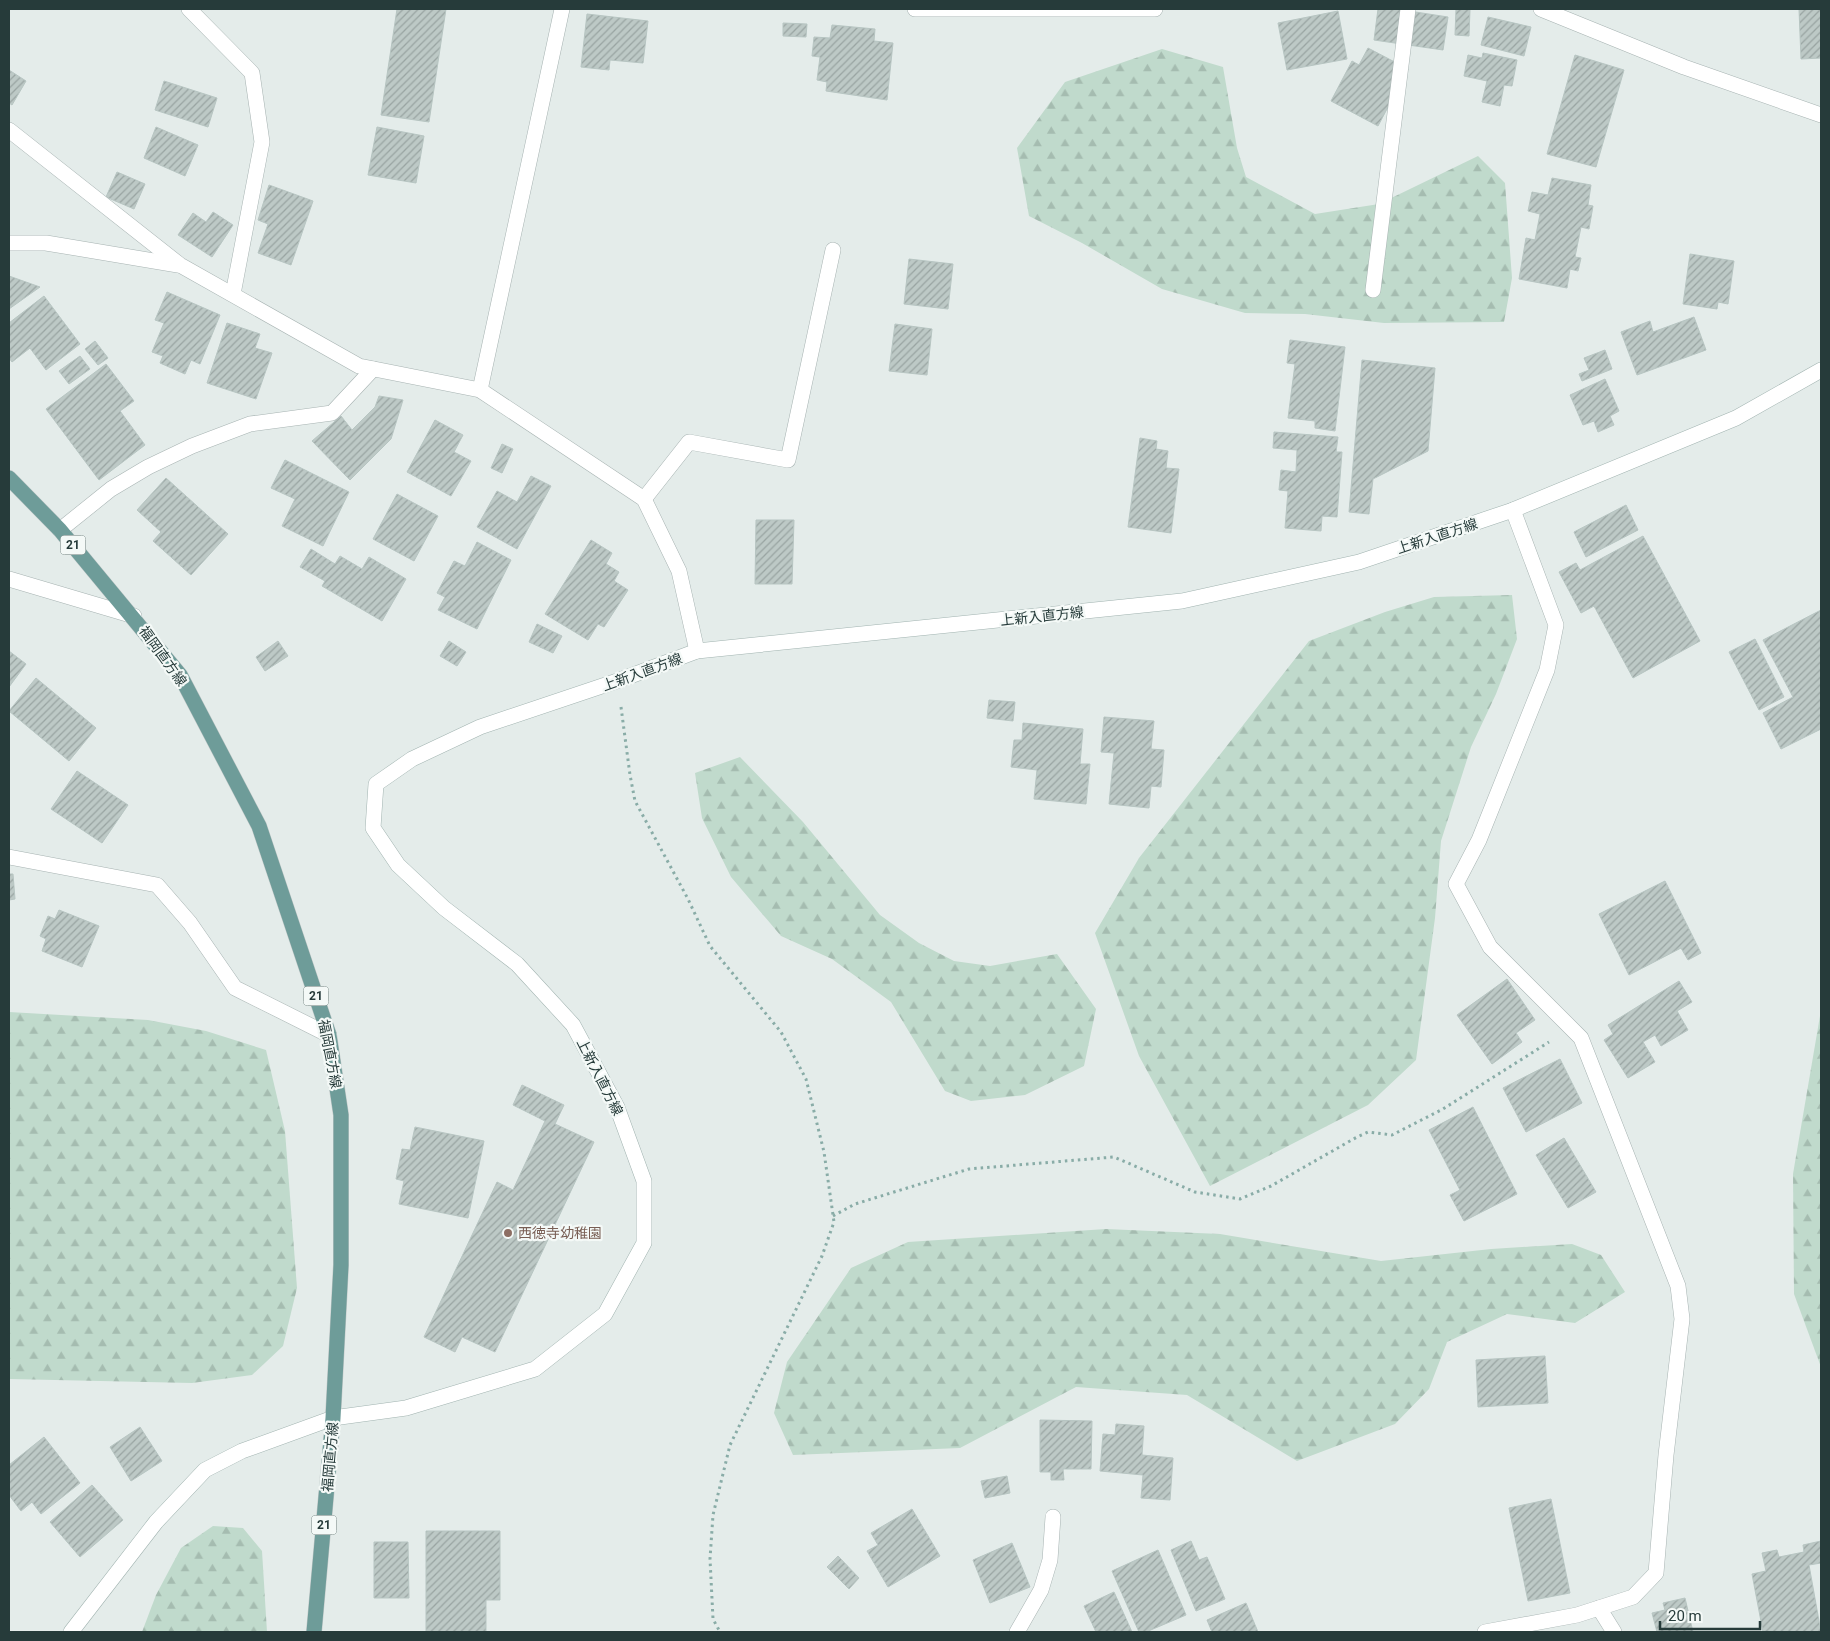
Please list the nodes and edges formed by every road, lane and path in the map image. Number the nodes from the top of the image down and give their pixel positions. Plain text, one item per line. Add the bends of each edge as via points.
1 (190, 9) edge
2 (562, 9) edge
3 (915, 9) edge
4 (1156, 9) edge
5 (1408, 9) edge
6 (1541, 9) edge
7 (1821, 115) edge
8 (9, 130) edge
9 (9, 243) edge
10 (833, 250) dead end
11 (180, 265) junction
12 (1372, 290) dead end
13 (234, 294) junction
14 (373, 369) junction
15 (1821, 370) edge
16 (480, 390) junction
17 (9, 478) edge
18 (644, 499) junction
19 (1512, 510) junction
20 (60, 530) junction
21 (9, 579) edge
22 (134, 616) junction
23 (697, 651) junction
24 (617, 681) junction
25 (9, 857) edge
26 (1571, 1028) junction
27 (329, 1035) junction
28 (833, 1216) junction
29 (333, 1418) junction
30 (1052, 1517) dead end
31 (1599, 1608) junction
32 (70, 1632) edge
33 (314, 1632) edge
34 (720, 1632) edge
35 (1017, 1632) edge
36 (1485, 1632) edge
37 (1614, 1632) edge

1 - 13 street via 252,73 262,142
2 - 16 street
3 - 4 street
5 - 12 street
6 - 7 street via 1684,67
8 - 11 street
9 - 11 street via 46,243
10 - 18 street via 788,460 689,442
11 - 13 street
13 - 14 street via 359,366
14 - 16 street
14 - 20 street via 332,413 250,424 192,446 111,489
15 - 19 street, 上新入直方線 via 1736,418
16 - 18 street
17 - 20 main road, 福岡直方線 / 21
18 - 23 street via 679,571
19 - 23 street, 上新入直方線 via 1359,562 1182,601
19 - 26 street via 1556,625 1547,670 1479,840 1456,884 1490,947
20 - 22 main road, 福岡直方線 / 21
21 - 22 street
22 - 27 main road, 福岡直方線 / 21 via 180,674 259,826
23 - 24 street, 上新入直方線
24 - 28 path via 635,801 688,898 710,946 781,1032 806,1079 824,1152
24 - 29 street, 上新入直方線 via 480,727 412,759 376,784 373,828 398,865 444,908 517,964 573,1025 617,1107 644,1181 644,1243 605,1314 535,1369 406,1408
25 - 27 street via 157,885 190,922 235,988
26 - 28 path via 1443,1109 1392,1135 1368,1132 1240,1200 1195,1192 1114,1157 969,1170 855,1204
26 - 31 street via 1581,1038 1678,1286 1682,1319 1656,1573 1633,1597
27 - 29 main road, 福岡直方線 / 21 via 341,1115 341,1265
28 - 34 path via 834,1222 822,1256 730,1445 713,1515 710,1559 713,1619
29 - 32 street via 242,1451 205,1470 156,1522
29 - 33 main road, 福岡直方線 / 21
30 - 35 street via 1050,1560 1041,1590
31 - 36 street via 1577,1616
31 - 37 street

